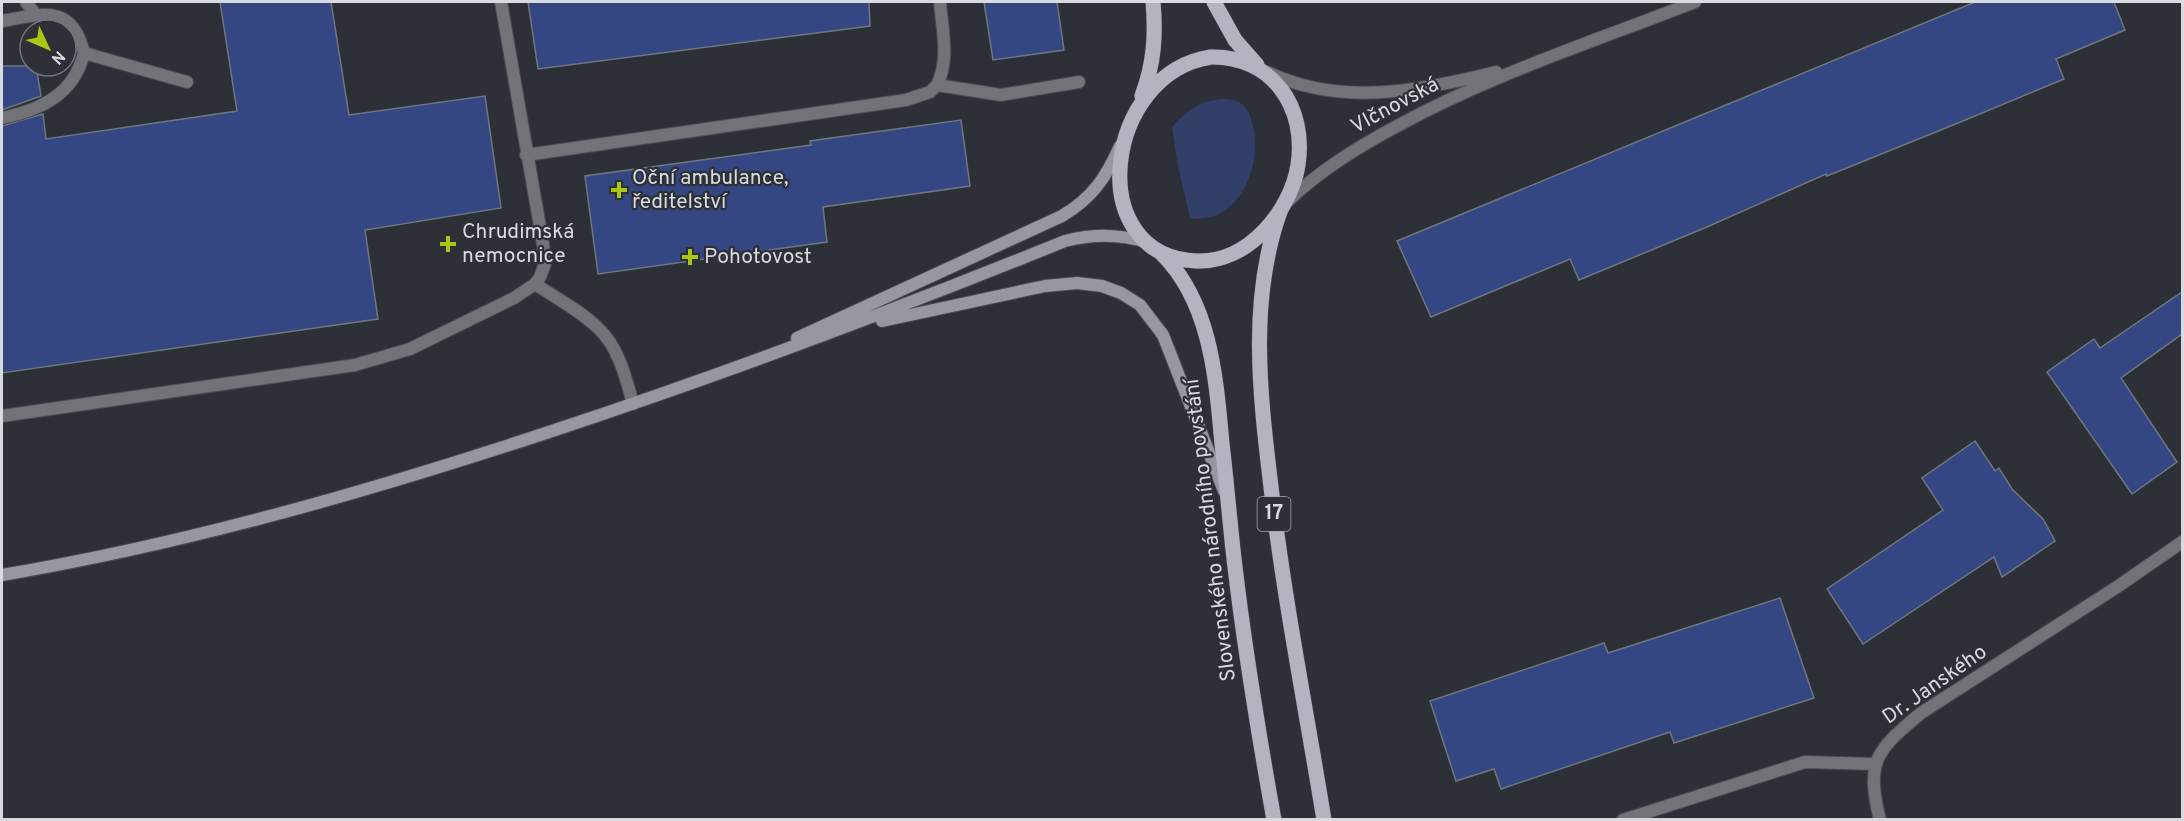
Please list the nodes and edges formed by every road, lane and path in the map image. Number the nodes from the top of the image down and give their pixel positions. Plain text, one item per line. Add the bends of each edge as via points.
1 (26, 2) edge
2 (501, 2) edge
3 (940, 2) edge
4 (1153, 2) edge
5 (1214, 2) edge
6 (1695, 2) edge
7 (36, 15) junction
8 (2, 21) edge
9 (84, 53) junction
10 (1540, 60) junction
11 (1262, 69) junction
12 (187, 82) dead end
13 (1079, 82) dead end
14 (938, 85) junction
15 (2, 118) edge
16 (1133, 118) junction
17 (526, 154) junction
18 (1281, 208) junction
19 (1152, 245) junction
20 (535, 284) junction
21 (840, 330) junction
22 (709, 377) junction
23 (633, 404) junction
24 (2, 416) edge
25 (1228, 504) junction
26 (2182, 542) edge
27 (2, 575) edge
28 (1874, 764) junction
29 (1274, 819) edge
30 (1324, 819) edge
31 (1623, 819) edge
32 (1880, 819) edge

1 - 7 street
2 - 17 street
3 - 14 street via 945,53
4 - 16 main road via 1153,57
5 - 11 main road via 1235,40
6 - 10 street, Vlčnovská
7 - 8 street
7 - 9 street via 51,14 73,25
9 - 12 street
9 - 15 street via 71,83 59,96 26,113
10 - 11 street, Vlčnovská via 1454,82 1384,93 1341,93 1303,86
10 - 18 street, Vlčnovská via 1472,88 1351,151
11 - 16 main road via 1224,57 1186,63 1156,85
11 - 18 main road via 1286,96 1298,128 1298,166
13 - 14 street via 1001,94
14 - 17 street via 906,100
16 - 19 main road via 1122,154 1120,196 1135,229
16 - 22 street via 1099,184 1062,216
17 - 20 street via 545,264
18 - 19 main road via 1247,246 1225,256 1196,261 1176,257
18 - 30 main road, 17 via 1265,269 1260,315 1260,395 1277,540
19 - 21 street via 1101,234 1065,241
19 - 25 main road, Slovenského národního povstání / 17 via 1179,273 1200,315 1216,387
20 - 23 street via 600,329 624,371
20 - 24 street via 410,349 383,358
21 - 22 street
21 - 25 street via 1045,286 1077,283 1121,293 1140,305 1163,335
22 - 23 street
23 - 27 street via 296,510 155,546
25 - 29 main road, Slovenského národního povstání / 17 via 1254,705
26 - 28 street, Dr. Janského via 1921,714 1883,747
28 - 31 street via 1805,762
28 - 32 street via 1874,792

